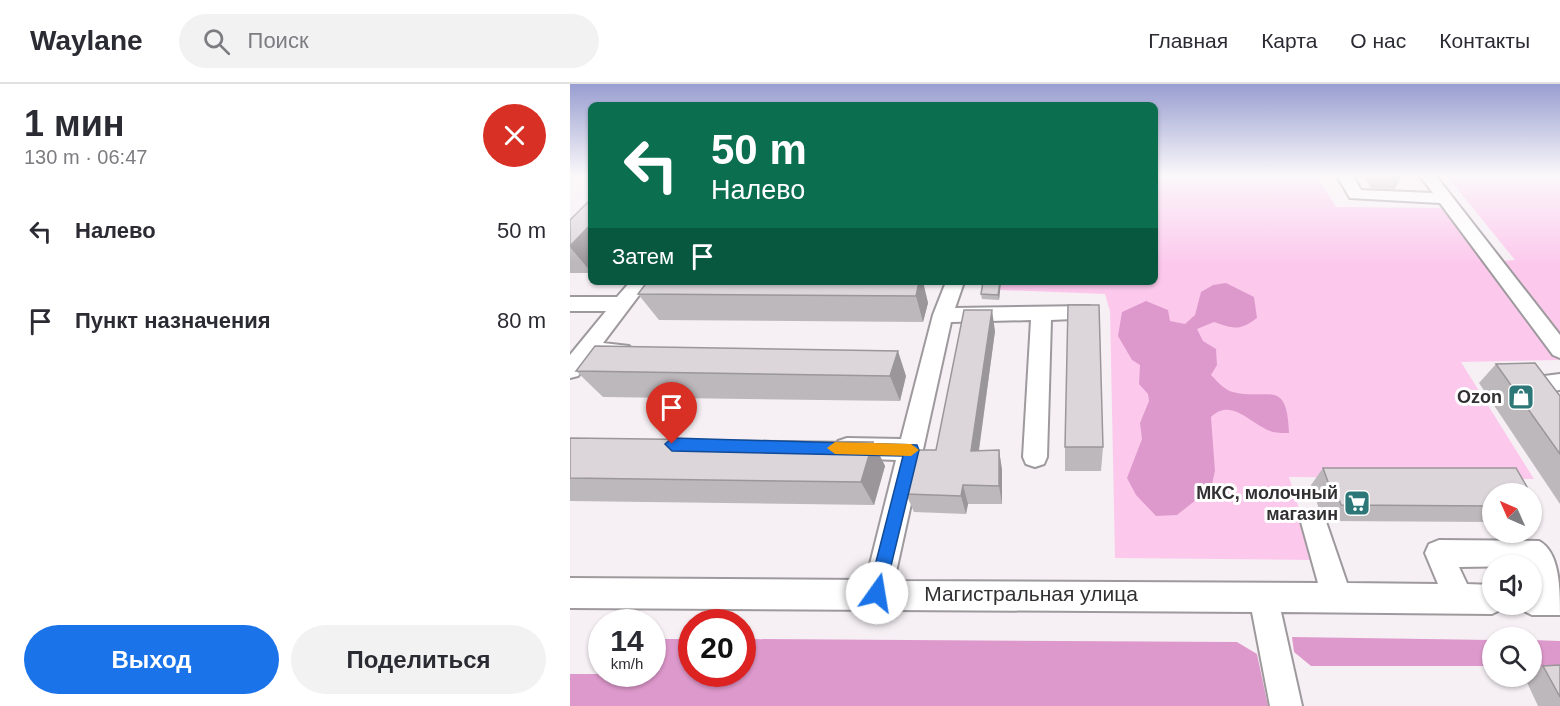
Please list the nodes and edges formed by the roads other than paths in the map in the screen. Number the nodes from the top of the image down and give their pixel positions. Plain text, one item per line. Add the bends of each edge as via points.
1 (1450, 205) edge
2 (954, 285) edge
3 (692, 289) edge
4 (632, 291) edge
5 (570, 304) edge
6 (1038, 313) junction
7 (1088, 313) edge
8 (943, 315) junction
9 (585, 350) junction
10 (1560, 350) edge
11 (643, 351) edge
12 (570, 370) edge
13 (1560, 382) edge
14 (1560, 418) edge
15 (828, 448) edge
16 (912, 450) junction
17 (1035, 457) dead end
18 (1314, 522) dead end
19 (1560, 592) edge
20 (570, 593) edge
21 (877, 593) junction
22 (1263, 596) junction
23 (1337, 597) junction
24 (1459, 599) junction
25 (1482, 599) edge
26 (1542, 600) edge
27 (1560, 600) edge
28 (1286, 706) edge

1 - 10 street
2 - 8 street
3 - 4 street
4 - 5 street
4 - 9 street
6 - 7 street
6 - 8 street
6 - 17 street via 1042,322
8 - 16 street
9 - 11 street
9 - 12 street
13 - 14 street via 1536,384
15 - 16 street
16 - 21 street
18 - 23 street
19 - 24 street via 1539,554 1439,553
20 - 21 street, Магистральная улица
21 - 22 street, Магистральная улица
22 - 23 street, Магистральная улица
22 - 28 street
23 - 24 street, Магистральная улица
24 - 25 street, Магистральная улица
26 - 27 street

